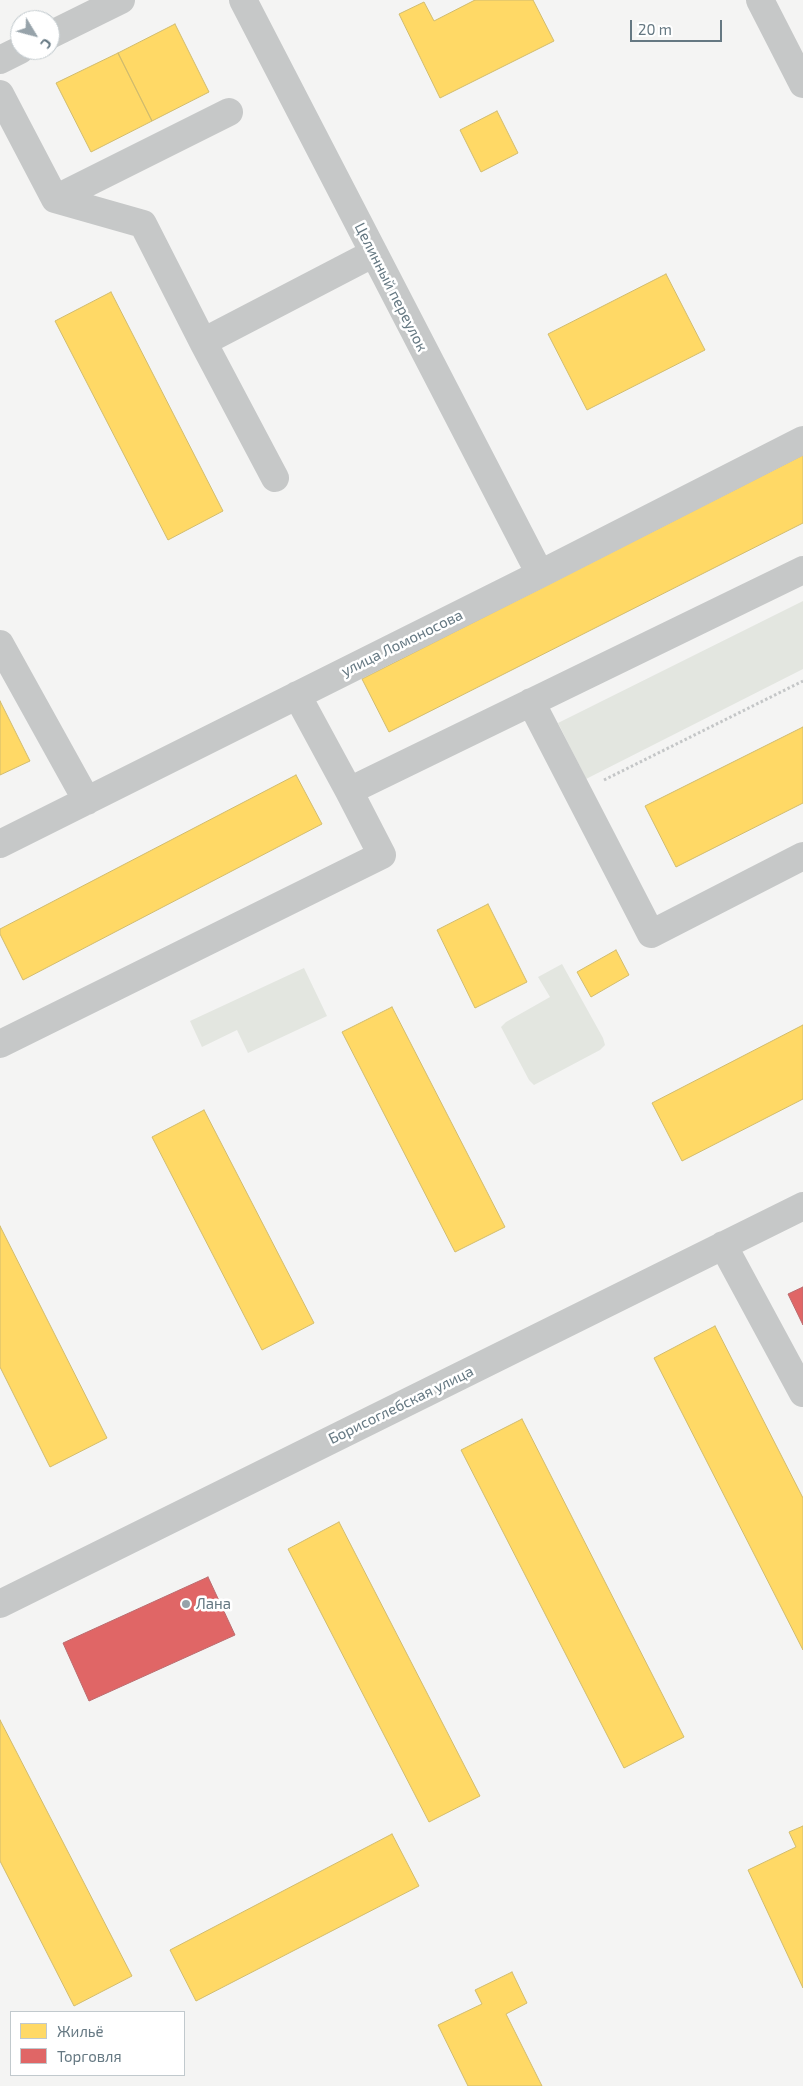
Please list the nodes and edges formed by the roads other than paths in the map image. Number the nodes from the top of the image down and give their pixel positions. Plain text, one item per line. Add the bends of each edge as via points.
1 (121, 0) edge
2 (242, 0) edge
3 (760, 0) edge
4 (60, 30) edge
5 (803, 84) edge
6 (0, 94) edge
7 (229, 112) dead end
8 (55, 199) junction
9 (374, 253) junction
10 (203, 342) junction
11 (803, 440) edge
12 (275, 478) dead end
13 (803, 570) edge
14 (540, 574) junction
15 (0, 644) edge
16 (297, 695) junction
17 (531, 702) junction
18 (349, 791) junction
19 (87, 801) junction
20 (0, 844) edge
21 (803, 856) edge
22 (0, 1044) edge
23 (803, 1206) edge
24 (723, 1245) junction
25 (803, 1393) edge
26 (0, 1604) edge

1 - 4 street
2 - 9 street, Целинный переулок
3 - 5 street
6 - 8 street
7 - 8 street
8 - 10 street via 143,224
9 - 10 street
9 - 14 street, Целинный переулок
10 - 12 street
11 - 14 street, улица Ломоносова
13 - 17 street
14 - 16 street, улица Ломоносова
15 - 19 street
16 - 18 street
16 - 19 street, улица Ломоносова
17 - 18 street
17 - 21 street via 651,934
18 - 22 street via 382,855
19 - 20 street, улица Ломоносова
23 - 24 street, Борисоглебская улица
24 - 25 street
24 - 26 street, Борисоглебская улица

